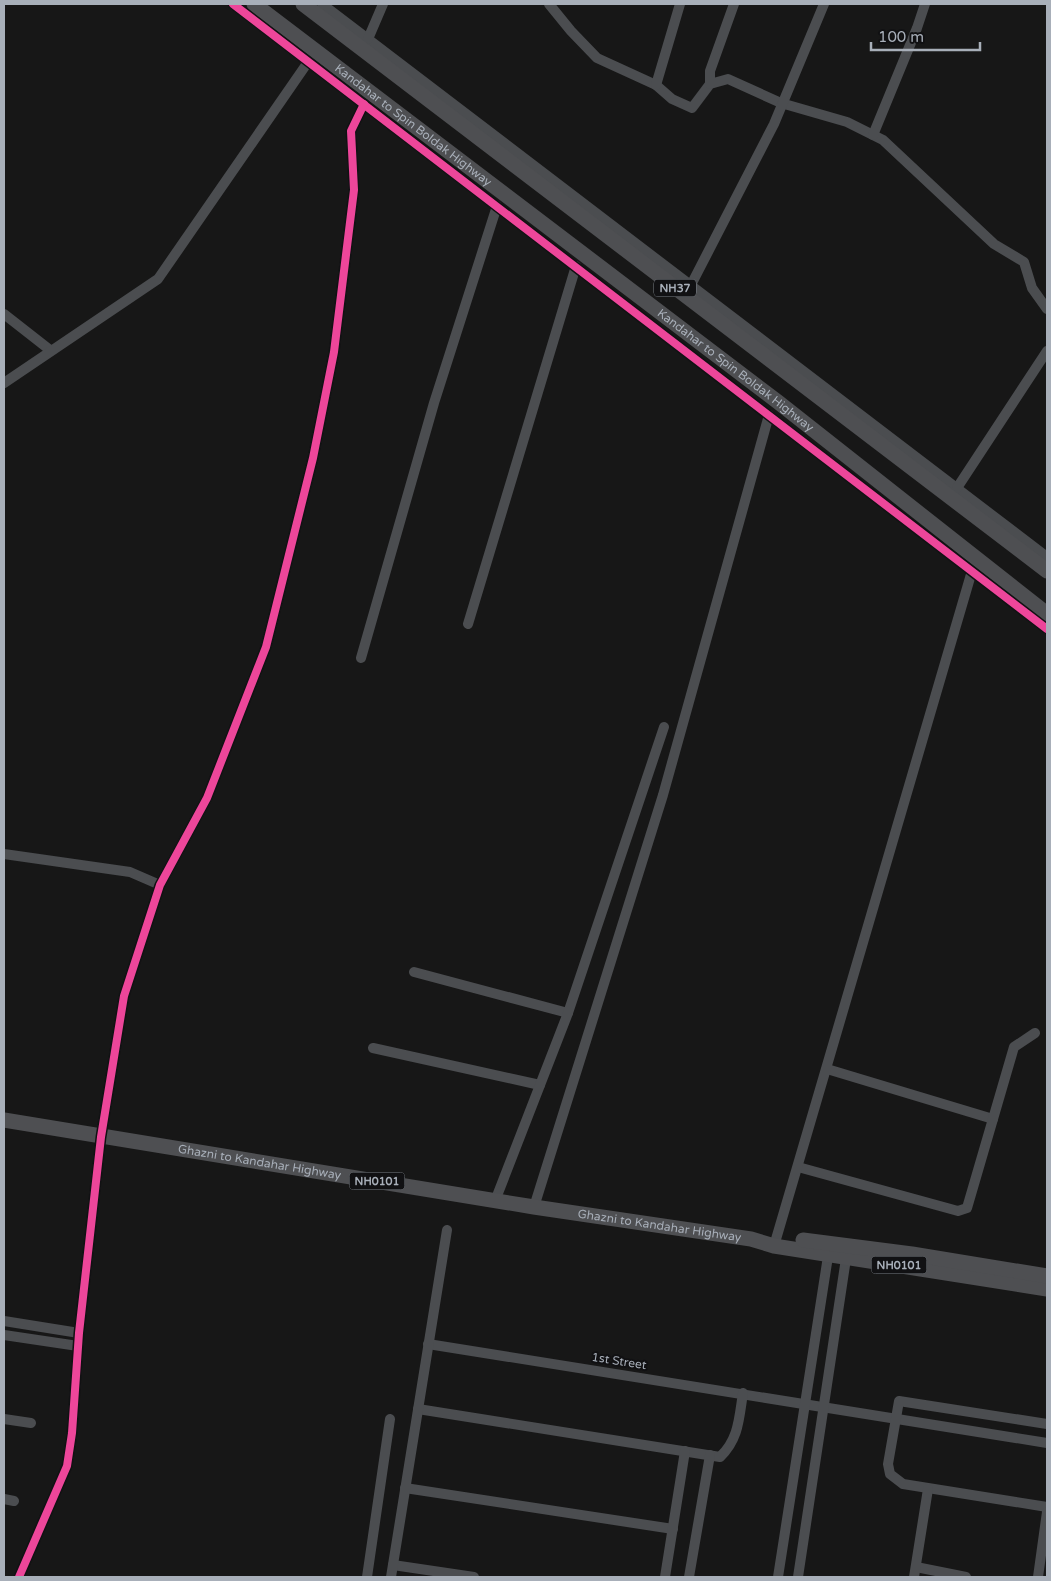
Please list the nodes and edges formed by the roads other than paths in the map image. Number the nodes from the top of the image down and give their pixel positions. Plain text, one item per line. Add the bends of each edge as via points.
1 (233, 4) edge
2 (254, 4) edge
3 (304, 4) edge
4 (322, 4) edge
5 (383, 4) edge
6 (549, 4) edge
7 (680, 4) edge
8 (734, 4) edge
9 (824, 4) edge
10 (925, 4) edge
11 (368, 39) junction
12 (308, 62) junction
13 (710, 84) junction
14 (656, 85) junction
15 (364, 104) junction
16 (781, 104) junction
17 (873, 135) junction
18 (497, 206) junction
19 (576, 266) junction
20 (691, 286) junction
21 (1047, 309) edge
22 (4, 314) edge
23 (50, 350) junction
24 (1047, 351) edge
25 (4, 383) edge
26 (769, 415) junction
27 (957, 488) junction
28 (1047, 557) edge
29 (1047, 571) edge
30 (972, 572) junction
31 (1047, 614) edge
32 (468, 624) dead end
33 (1047, 629) edge
34 (361, 658) dead end
35 (664, 727) dead end
36 (4, 854) edge
37 (160, 885) junction
38 (414, 972) dead end
39 (568, 1013) junction
40 (1035, 1033) dead end
41 (372, 1048) dead end
42 (827, 1069) junction
43 (540, 1085) junction
44 (993, 1119) junction
45 (4, 1120) edge
46 (101, 1137) junction
47 (798, 1167) junction
48 (495, 1201) junction
49 (534, 1207) junction
50 (447, 1230) dead end
51 (776, 1241) junction
52 (829, 1249) junction
53 (847, 1252) junction
54 (1047, 1276) edge
55 (1047, 1289) edge
56 (4, 1321) edge
57 (79, 1333) junction
58 (4, 1335) edge
59 (428, 1344) junction
60 (78, 1346) junction
61 (743, 1393) junction
62 (806, 1404) junction
63 (824, 1407) junction
64 (418, 1409) junction
65 (896, 1418) junction
66 (4, 1419) edge
67 (390, 1419) dead end
68 (32, 1423) dead end
69 (1047, 1424) edge
70 (1047, 1443) edge
71 (686, 1451) junction
72 (710, 1455) junction
73 (405, 1488) junction
74 (928, 1489) junction
75 (4, 1499) edge
76 (14, 1501) dead end
77 (1047, 1507) edge
78 (1047, 1512) edge
79 (673, 1530) junction
80 (393, 1565) junction
81 (915, 1572) edge
82 (19, 1577) edge
83 (367, 1577) edge
84 (391, 1577) edge
85 (474, 1577) edge
86 (665, 1577) edge
87 (689, 1577) edge
88 (778, 1577) edge
89 (798, 1577) edge
90 (966, 1577) edge
91 (1038, 1577) edge

1 - 12 street
2 - 31 highway, Kandahar to Spin Boldak Highway / NH37 via 770,396
3 - 29 highway, NH37
4 - 11 street
5 - 11 street
6 - 14 street via 597,58
7 - 14 street
8 - 13 street via 710,71
9 - 16 street
10 - 17 street
11 - 20 street
12 - 15 street
12 - 23 street via 158,279
13 - 14 street via 692,108 672,100
13 - 16 street via 728,79
15 - 18 street
15 - 37 street via 351,131 354,190 334,352 266,647 206,798
16 - 17 street via 847,122
16 - 20 street via 774,124
17 - 21 street via 883,140 994,244 1024,262 1032,288
18 - 19 street
18 - 34 street via 434,403
19 - 26 street
19 - 32 street
20 - 27 street
22 - 23 street
23 - 25 street
24 - 27 street
26 - 30 street
26 - 49 street via 663,795
27 - 28 street
30 - 33 street
30 - 42 street
35 - 39 street
36 - 37 street via 130,872
37 - 46 street via 124,996
38 - 39 street
39 - 43 street
40 - 44 street via 1014,1047
41 - 43 street
42 - 44 street
42 - 47 street
43 - 48 street
44 - 47 street via 967,1208 958,1211
45 - 46 highway, Ghazni to Kandahar Highway / NH0101
46 - 48 highway, Ghazni to Kandahar Highway / NH0101
46 - 57 street
47 - 51 street
48 - 49 highway, Ghazni to Kandahar Highway / NH0101
49 - 51 highway, Ghazni to Kandahar Highway / NH0101
50 - 59 street
51 - 52 highway, Ghazni to Kandahar Highway / NH0101
52 - 53 highway, Ghazni to Kandahar Highway / NH0101
52 - 62 street
53 - 54 highway, Ghazni to Kandahar Highway / NH0101
53 - 55 highway, Ghazni to Kandahar Highway / NH0101
53 - 63 street
56 - 57 street
57 - 60 street
58 - 60 street
59 - 61 street, 1st Street
59 - 64 street
60 - 82 street via 67,1466
61 - 62 street, 1st Street
61 - 72 street via 736,1435 730,1447 720,1457
62 - 63 street, 1st Street
62 - 88 street
63 - 65 street, 1st Street
63 - 89 street
64 - 71 street
64 - 73 street
65 - 69 street via 899,1401
65 - 70 street, 1st Street
65 - 74 street via 888,1464 890,1474 903,1484
66 - 68 street
67 - 83 street
71 - 72 street
71 - 79 street
72 - 87 street
73 - 79 street
73 - 80 street
74 - 77 street
74 - 81 street
75 - 76 street
78 - 91 street
79 - 86 street
80 - 84 street
80 - 85 street
81 - 90 street

